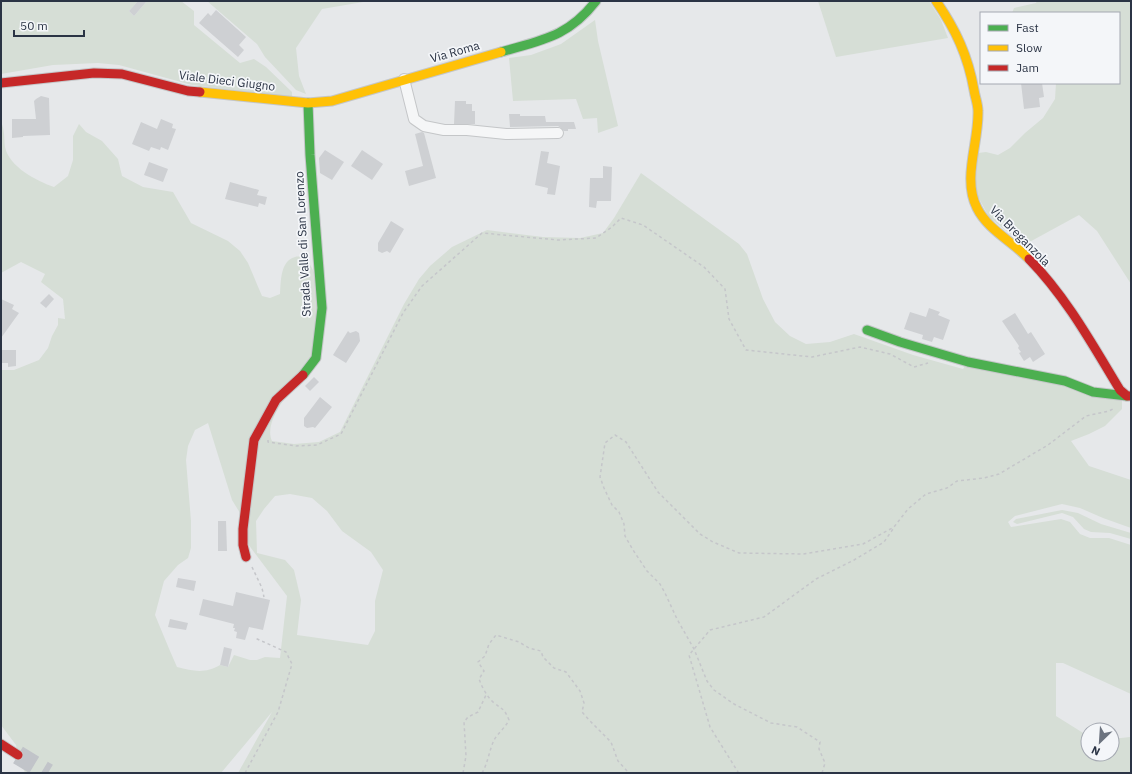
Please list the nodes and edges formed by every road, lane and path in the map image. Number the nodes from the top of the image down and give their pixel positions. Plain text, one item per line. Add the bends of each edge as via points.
1 (596, 1) edge
2 (936, 1) edge
3 (404, 79) junction
4 (1, 83) edge
5 (308, 103) junction
6 (558, 133) dead end
7 (867, 330) dead end
8 (932, 362) dead end
9 (1129, 396) edge
10 (1120, 404) dead end
11 (267, 437) dead end
12 (894, 528) junction
13 (246, 557) joint
14 (264, 597) dead end
15 (255, 638) dead end
16 (694, 649) junction
17 (487, 694) junction
18 (1, 744) edge
19 (18, 754) tunnel mouth
20 (245, 773) edge
21 (463, 773) edge
22 (482, 773) edge
23 (629, 773) edge
24 (737, 773) edge
25 (822, 773) edge

1 - 3 main road, Via Roma via 581,20 566,31
2 - 9 main road, Via Breganzola via 960,42 970,69 978,111 970,188 972,199 986,222 999,235 1018,247 1064,301 1083,327 1120,390
3 - 5 main road, Via Roma via 332,101
3 - 6 street via 414,118 424,126 444,130 506,134
4 - 5 main road, Viale Dieci Giugno via 94,73 122,74 188,91
5 - 13 main road, Strada Valle di San Lorenzo via 322,308 316,358 306,373 276,400 254,440 244,529 243,545
7 - 9 main road via 968,362 1065,380 1093,392
8 - 11 path via 914,366 890,354 860,347 812,357 746,350 729,319 726,289 704,267 643,225 621,218 596,238 558,240 482,233 422,286 403,313 341,434 317,445 296,446 268,442
10 - 12 path via 1110,411 1086,416 1048,446 999,474 957,481 947,488 926,494 908,509
12 - 16 path via 884,542 816,579 764,617 710,630
12 - 16 path via 863,544 802,554 739,552 700,534 658,492 626,442 615,435 605,443 600,477 602,483 612,505 619,512 625,536 647,571 660,584
13 - 14 path
15 - 20 path via 286,652 292,664 278,712
16 - 24 path via 689,655 710,728
16 - 25 path via 707,681 720,695 771,723 797,727 820,742 819,749 825,763
17 - 21 path via 478,712 468,716 464,722 466,756
17 - 22 path via 501,707 509,720 494,740
17 - 23 path via 479,679 484,671 478,662 485,656 489,644 496,635 541,651 543,657 554,668 566,672 580,691 584,703 582,712 611,742 618,761
18 - 19 main road

